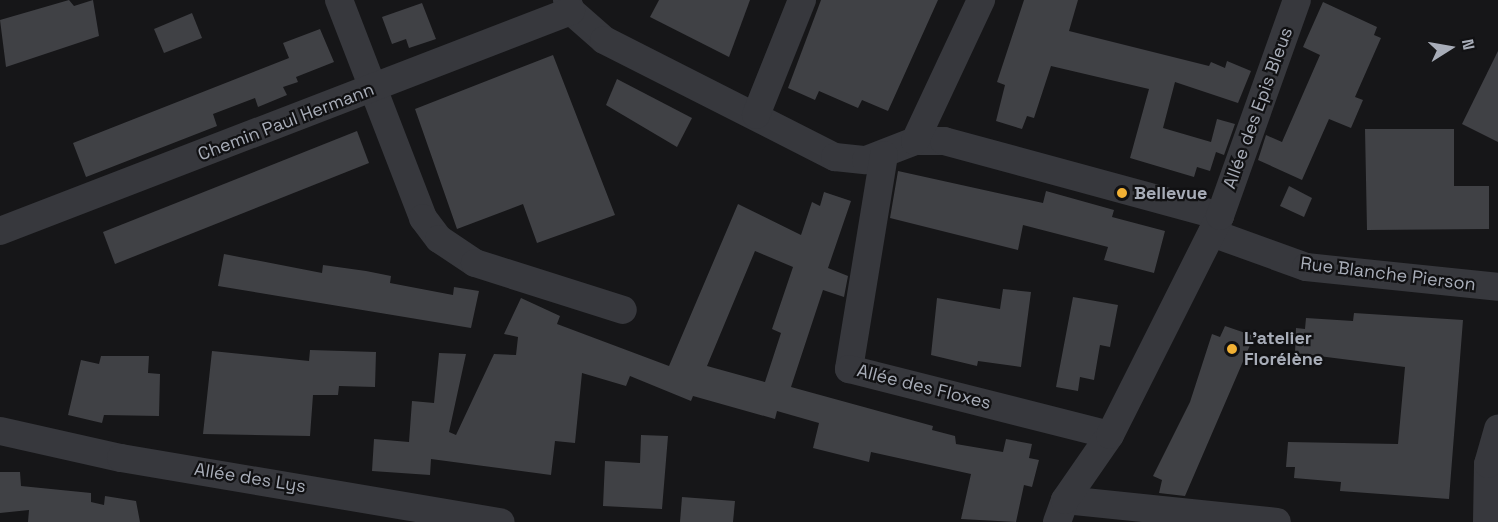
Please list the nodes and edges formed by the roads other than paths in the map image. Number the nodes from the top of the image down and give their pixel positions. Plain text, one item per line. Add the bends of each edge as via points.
1 (339, 0) edge
2 (802, 0) edge
3 (981, 0) edge
4 (1297, 0) edge
5 (569, 6) edge
6 (375, 87) junction
7 (756, 115) junction
8 (915, 141) junction
9 (884, 155) junction
10 (1216, 225) junction
11 (0, 231) edge
12 (1498, 287) edge
13 (623, 310) dead end
14 (1498, 428) edge
15 (0, 431) edge
16 (1110, 435) junction
17 (1061, 511) edge
18 (501, 522) edge
19 (1277, 522) edge
20 (1487, 522) edge

1 - 6 street
2 - 7 street
3 - 8 street
4 - 10 street, Allée des Epis Bleus
5 - 6 street, Chemin Paul Hermann
5 - 7 street via 604,40
6 - 11 street, Chemin Paul Hermann
6 - 13 street via 423,218 440,239 475,263
7 - 9 street via 836,157 866,160
8 - 9 street
8 - 10 street, Rue Blanche Pierson via 944,141
9 - 16 street, Allée des Floxes via 849,369
10 - 12 street, Rue Blanche Pierson via 1306,267
10 - 16 street, Allée des Epis Bleus
14 - 20 street via 1488,464
15 - 18 street, Allée des Lys via 120,458
16 - 17 street
17 - 19 street

